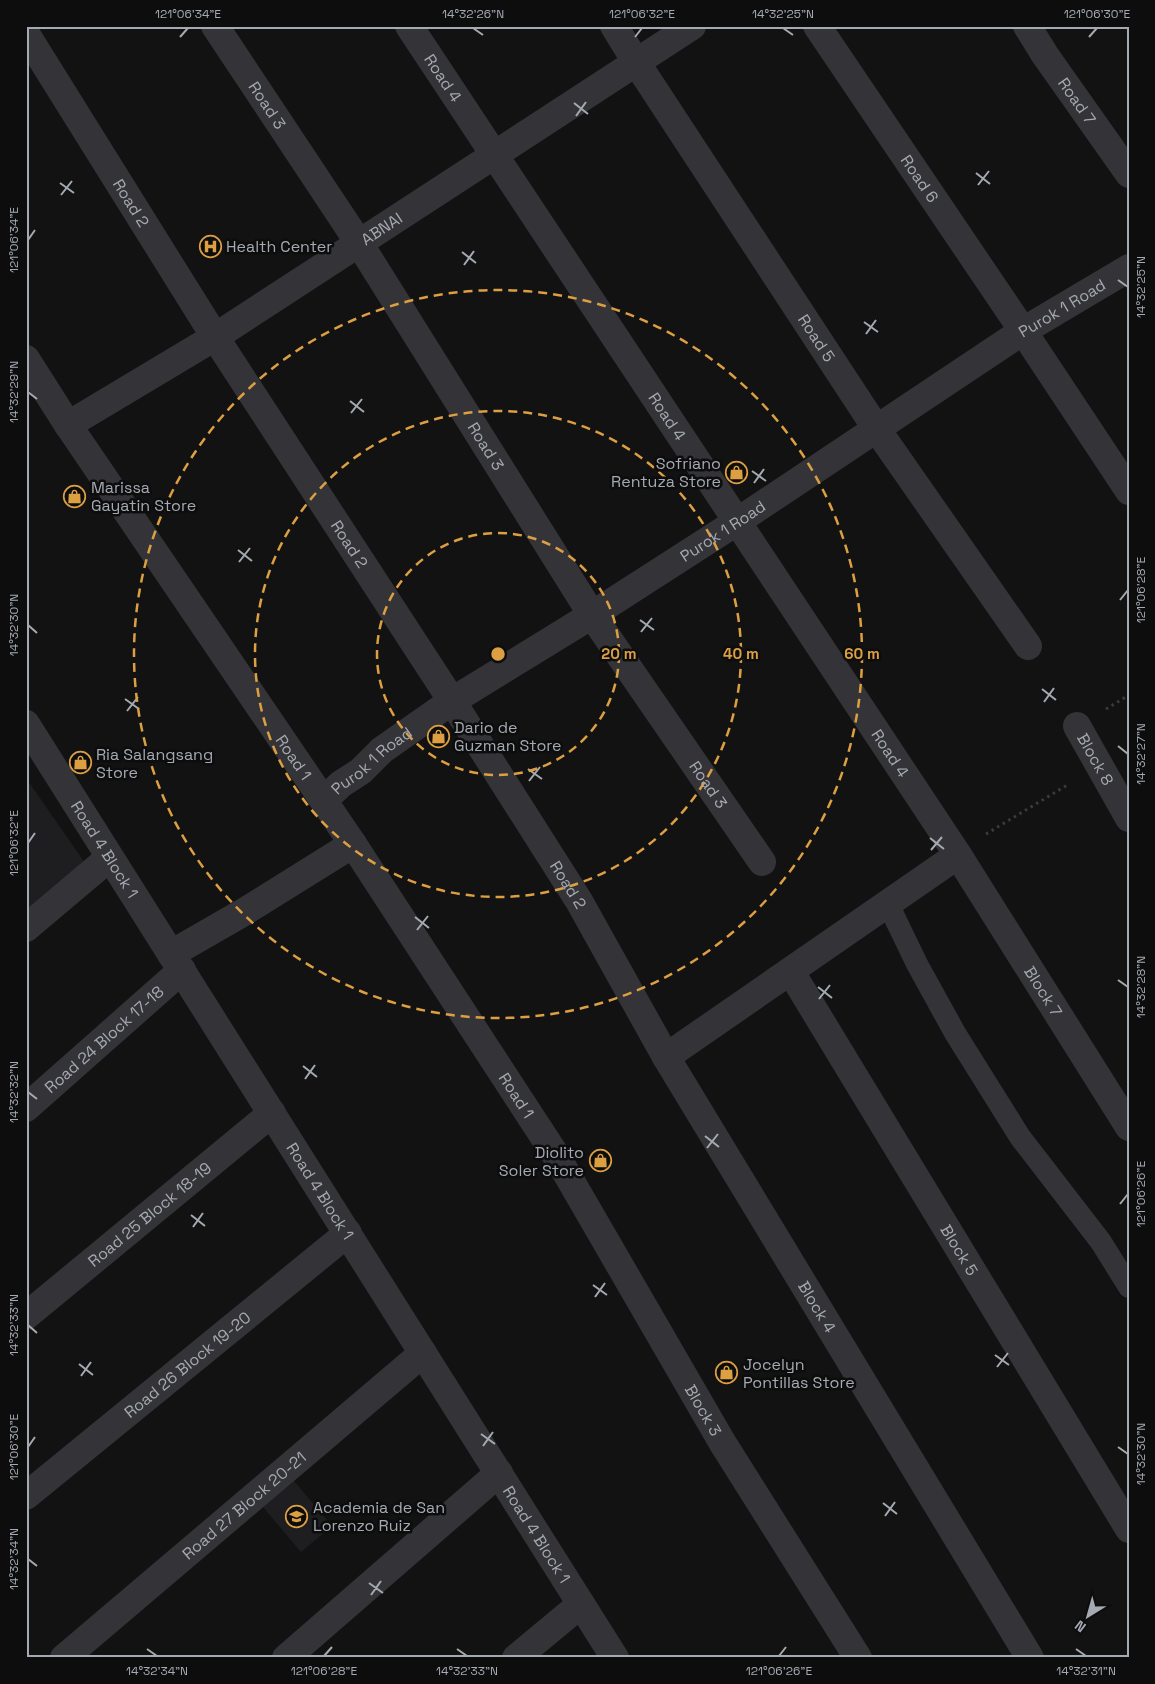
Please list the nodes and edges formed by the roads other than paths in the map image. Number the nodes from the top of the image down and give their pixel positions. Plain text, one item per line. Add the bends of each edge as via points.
1 (215, 26) edge
2 (409, 26) edge
3 (614, 26) edge
4 (692, 26) edge
5 (816, 26) edge
6 (1027, 26) edge
7 (26, 34) edge
8 (636, 62) junction
9 (495, 155) junction
10 (1129, 174) edge
11 (359, 244) junction
12 (1129, 268) edge
13 (1023, 331) junction
14 (215, 337) junction
15 (26, 359) edge
16 (68, 425) junction
17 (876, 428) junction
18 (1129, 490) edge
19 (738, 521) junction
20 (592, 615) junction
21 (1028, 646) dead end
22 (452, 701) junction
23 (26, 724) edge
24 (1078, 726) dead end
25 (324, 800) junction
26 (1129, 818) edge
27 (353, 844) junction
28 (958, 855) junction
29 (109, 858) junction
30 (762, 862) dead end
31 (888, 904) junction
32 (26, 928) edge
33 (177, 962) junction
34 (791, 972) junction
35 (666, 1057) junction
36 (26, 1108) edge
37 (272, 1113) junction
38 (1129, 1127) edge
39 (557, 1157) joint
40 (348, 1233) junction
41 (1129, 1287) edge
42 (26, 1316) edge
43 (423, 1353) junction
44 (499, 1473) junction
45 (26, 1496) edge
46 (1129, 1529) edge
47 (581, 1604) junction
48 (64, 1658) edge
49 (286, 1658) edge
50 (516, 1658) edge
51 (615, 1658) edge
52 (858, 1658) edge
53 (1030, 1658) edge

1 - 11 street, Road 3
2 - 9 street, Road 4
3 - 8 street, Road 5
4 - 8 street, ABNAI
5 - 13 street, Road 6
6 - 10 street, Road 7
7 - 14 street, Road 2
8 - 9 street, ABNAI
8 - 17 street, Road 5
9 - 11 street, ABNAI
9 - 19 street, Road 4
11 - 14 street, ABNAI
11 - 20 street, Road 3
12 - 13 street, Purok 1 Road
13 - 17 street, Purok 1 Road
13 - 18 street, Road 6
14 - 16 street, ABNAI
14 - 22 street, Road 2
15 - 16 street, Road 1
16 - 25 street, Road 1
17 - 19 street, Purok 1 Road
17 - 21 street, Road 5
19 - 20 street, Purok 1 Road
19 - 28 street, Road 4
20 - 22 street, Purok 1 Road
20 - 30 street, Road 3
22 - 25 street, Purok 1 Road via 382,750 361,772
22 - 35 street, Road 2 via 579,901
23 - 29 street, Road 4 Block 1
24 - 26 street, Block 8
25 - 27 street, Road 1
27 - 33 street via 244,912
27 - 39 street, Road 1
28 - 31 street
28 - 38 street, Block 7
29 - 32 street
29 - 33 street, Road 4 Block 1
31 - 34 street
31 - 41 lane via 955,1033 1020,1137 1101,1242
33 - 36 street, Road 24 Block 17-18
33 - 37 street, Road 4 Block 1
34 - 35 street
34 - 46 street, Block 5
35 - 53 street, Block 4
37 - 40 street, Road 4 Block 1
37 - 42 street, Road 25 Block 18-19
39 - 52 street, Block 3 via 722,1442
40 - 43 street, Road 4 Block 1
40 - 45 street, Road 26 Block 19-20
43 - 44 street, Road 4 Block 1
43 - 48 street, Road 27 Block 20-21
44 - 47 street, Road 4 Block 1
44 - 49 street
47 - 50 street
47 - 51 street, Road 4 Block 1

